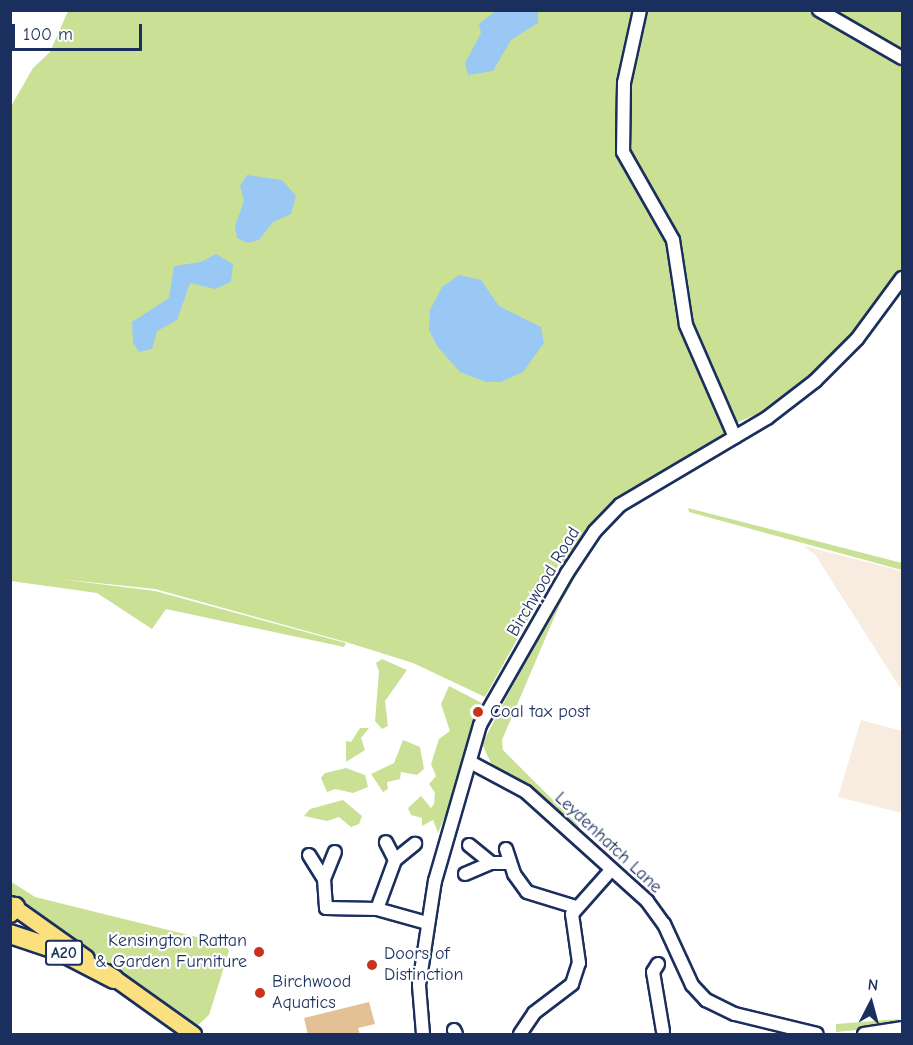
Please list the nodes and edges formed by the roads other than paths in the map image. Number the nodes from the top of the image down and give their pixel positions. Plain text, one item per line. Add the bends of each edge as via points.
1 (640, 10) edge
2 (819, 10) edge
3 (903, 58) edge
4 (903, 278) edge
5 (735, 437) junction
6 (472, 763) junction
7 (386, 842) dead end
8 (415, 844) dead end
9 (469, 845) dead end
10 (506, 849) dead end
11 (335, 852) dead end
12 (309, 855) dead end
13 (395, 860) junction
14 (491, 863) junction
15 (508, 863) junction
16 (611, 870) junction
17 (465, 874) dead end
18 (324, 879) junction
19 (12, 908) edge
20 (576, 908) junction
21 (377, 909) junction
22 (427, 923) junction
23 (10, 934) edge
24 (651, 969) dead end
25 (114, 979) junction
26 (903, 1028) edge
27 (665, 1033) edge
28 (519, 1034) edge
29 (193, 1035) edge
30 (423, 1035) edge
31 (817, 1035) edge
32 (864, 1035) edge

1 - 5 street via 624,84 623,152 673,240 686,325
2 - 3 street via 842,27
4 - 5 street, Birchwood Road via 831,367 796,397
5 - 6 street, Birchwood Road via 637,492 595,531 485,715
6 - 16 street, Leydenhatch Lane via 526,792
6 - 22 street, Birchwood Road via 440,860
7 - 13 street
8 - 13 street
9 - 14 street
10 - 15 street
11 - 18 street
12 - 18 street
13 - 21 street
14 - 15 street
14 - 17 street
15 - 20 street via 527,892
16 - 20 street
16 - 31 street, Leydenhatch Lane via 664,924 692,985 706,1000 735,1014
18 - 21 street via 326,908
19 - 25 main road
20 - 28 street via 572,923 579,963 572,984 534,1013
21 - 22 street
22 - 30 street, Birchwood Road via 419,985
23 - 25 highway, A20
24 - 27 street
25 - 29 main road
26 - 32 street

